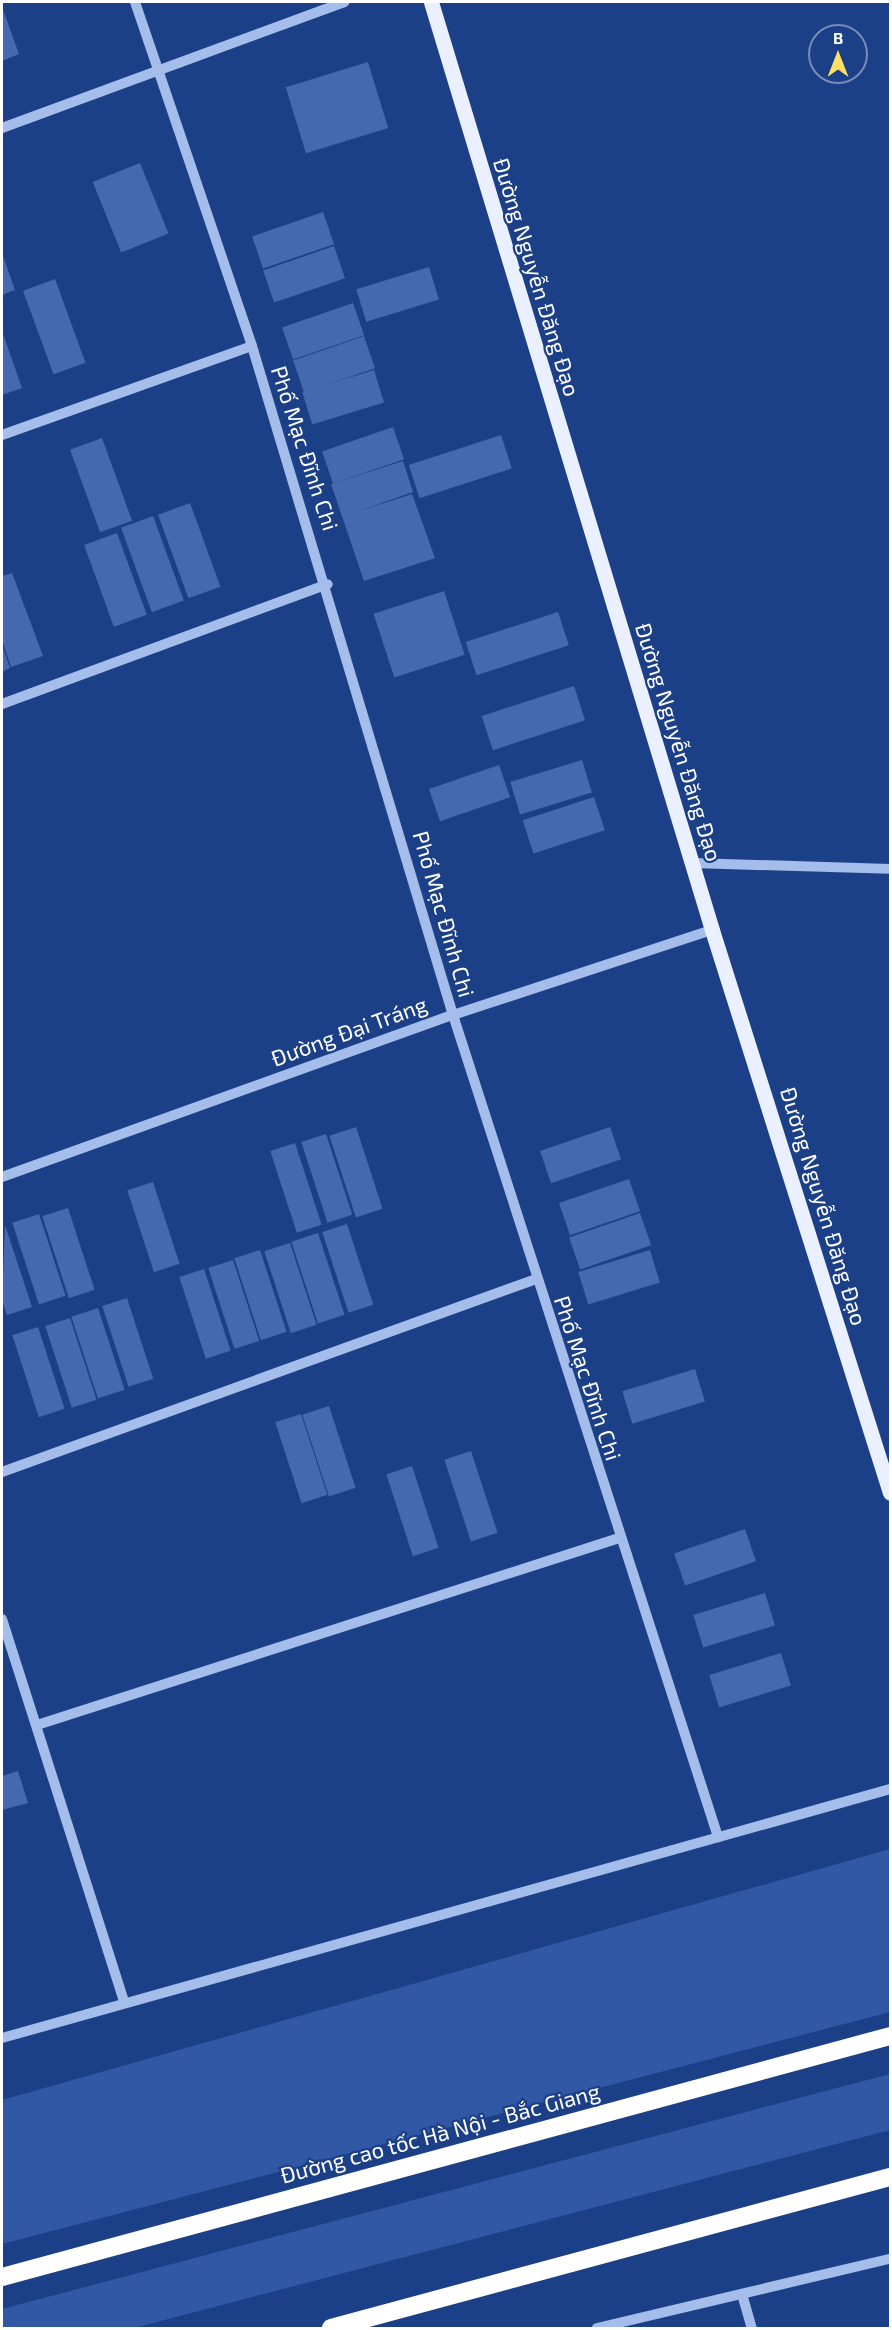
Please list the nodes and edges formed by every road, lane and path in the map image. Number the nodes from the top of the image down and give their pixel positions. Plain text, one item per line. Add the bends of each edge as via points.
1 (135, 2) edge
2 (345, 2) edge
3 (431, 2) edge
4 (158, 68) junction
5 (2, 128) edge
6 (252, 346) junction
7 (2, 435) edge
8 (328, 584) junction
9 (2, 704) edge
10 (692, 863) junction
11 (891, 869) edge
12 (712, 930) junction
13 (453, 1014) junction
14 (2, 1177) edge
15 (536, 1279) junction
16 (2, 1472) edge
17 (891, 1493) edge
18 (619, 1538) junction
19 (2, 1619) edge
20 (37, 1725) junction
21 (891, 1789) edge
22 (718, 1837) junction
23 (124, 2002) junction
24 (891, 2036) edge
25 (2, 2038) edge
26 (891, 2177) edge
27 (891, 2259) edge
28 (2, 2277) edge
29 (742, 2294) junction
30 (331, 2328) edge
31 (597, 2328) edge
32 (752, 2328) edge

1 - 4 street, Phố Mạc Đĩnh Chi
2 - 4 street
3 - 10 main road, Đường Nguyễn Đăng Đạo
4 - 5 street
4 - 6 street, Phố Mạc Đĩnh Chi
6 - 7 street
6 - 8 street, Phố Mạc Đĩnh Chi
8 - 9 street
8 - 13 street, Phố Mạc Đĩnh Chi
10 - 11 street
10 - 12 main road, Đường Nguyễn Đăng Đạo
12 - 13 street, Đường Đại Tráng
12 - 17 main road, Đường Nguyễn Đăng Đạo
13 - 14 street, Đường Đại Tráng
13 - 15 street, Phố Mạc Đĩnh Chi
15 - 16 street
15 - 18 street, Phố Mạc Đĩnh Chi
18 - 20 street
18 - 22 street, Phố Mạc Đĩnh Chi
19 - 20 street
20 - 23 street
21 - 22 street
22 - 23 street
23 - 25 street
24 - 28 highway, Đường cao tốc Hà Nội - Bắc Giang
26 - 30 highway
27 - 29 street
29 - 31 street
29 - 32 street

